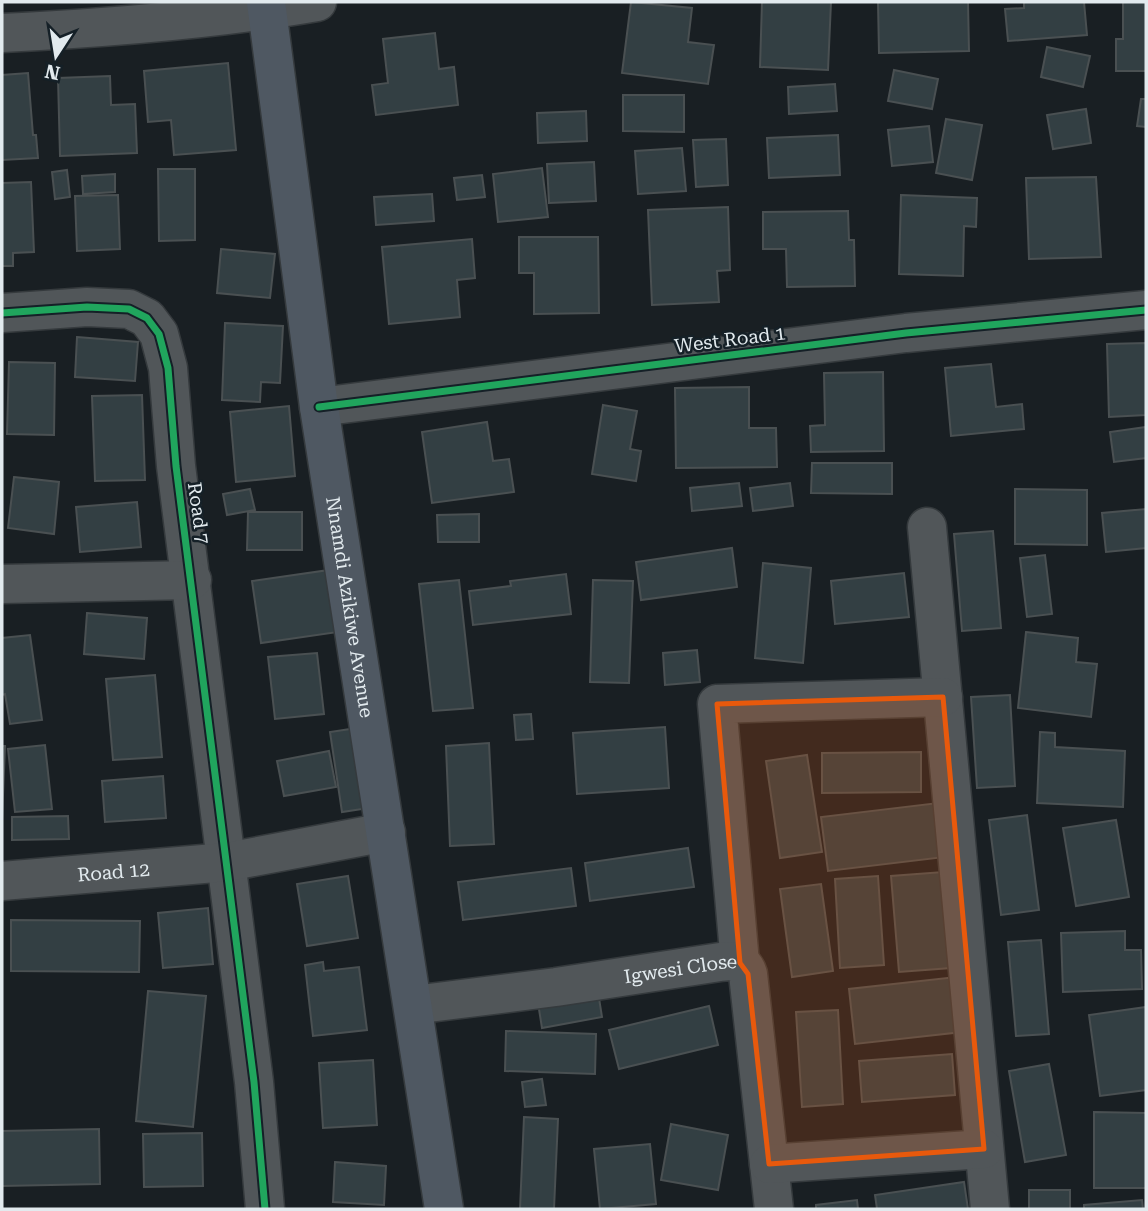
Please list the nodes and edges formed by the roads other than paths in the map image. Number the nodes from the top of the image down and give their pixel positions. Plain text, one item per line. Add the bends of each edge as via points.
1 (317, 2) edge
2 (266, 6) edge
3 (2, 33) edge
4 (1146, 310) edge
5 (2, 313) edge
6 (319, 407) junction
7 (927, 527) dead end
8 (192, 580) junction
9 (2, 584) edge
10 (943, 697) junction
11 (386, 832) junction
12 (227, 862) junction
13 (2, 881) edge
14 (740, 963) junction
15 (413, 1005) junction
16 (984, 1149) junction
17 (769, 1164) junction
18 (255, 1208) edge
19 (444, 1209) edge
20 (774, 1209) edge
21 (990, 1209) edge

1 - 2 street
2 - 3 street via 114,27
2 - 6 main road, Nnamdi Azikiwe Avenue
4 - 6 street, West Road 1 via 906,333
5 - 8 street, Road 7 via 129,309 147,318 159,334 168,368
6 - 11 main road, Nnamdi Azikiwe Avenue
7 - 10 street
8 - 9 street
8 - 12 street, Road 7
10 - 14 street via 717,704
10 - 16 street
11 - 12 street, Road 12
11 - 15 main road, Nnamdi Azikiwe Avenue
12 - 13 street, Road 12
12 - 18 street, Road 7 via 254,1082
14 - 15 street, Igwesi Close via 720,962
14 - 17 street, Igwesi Close via 748,974
15 - 19 main road, Nnamdi Azikiwe Avenue
16 - 17 street
16 - 21 street
17 - 20 street, Igwesi Close

